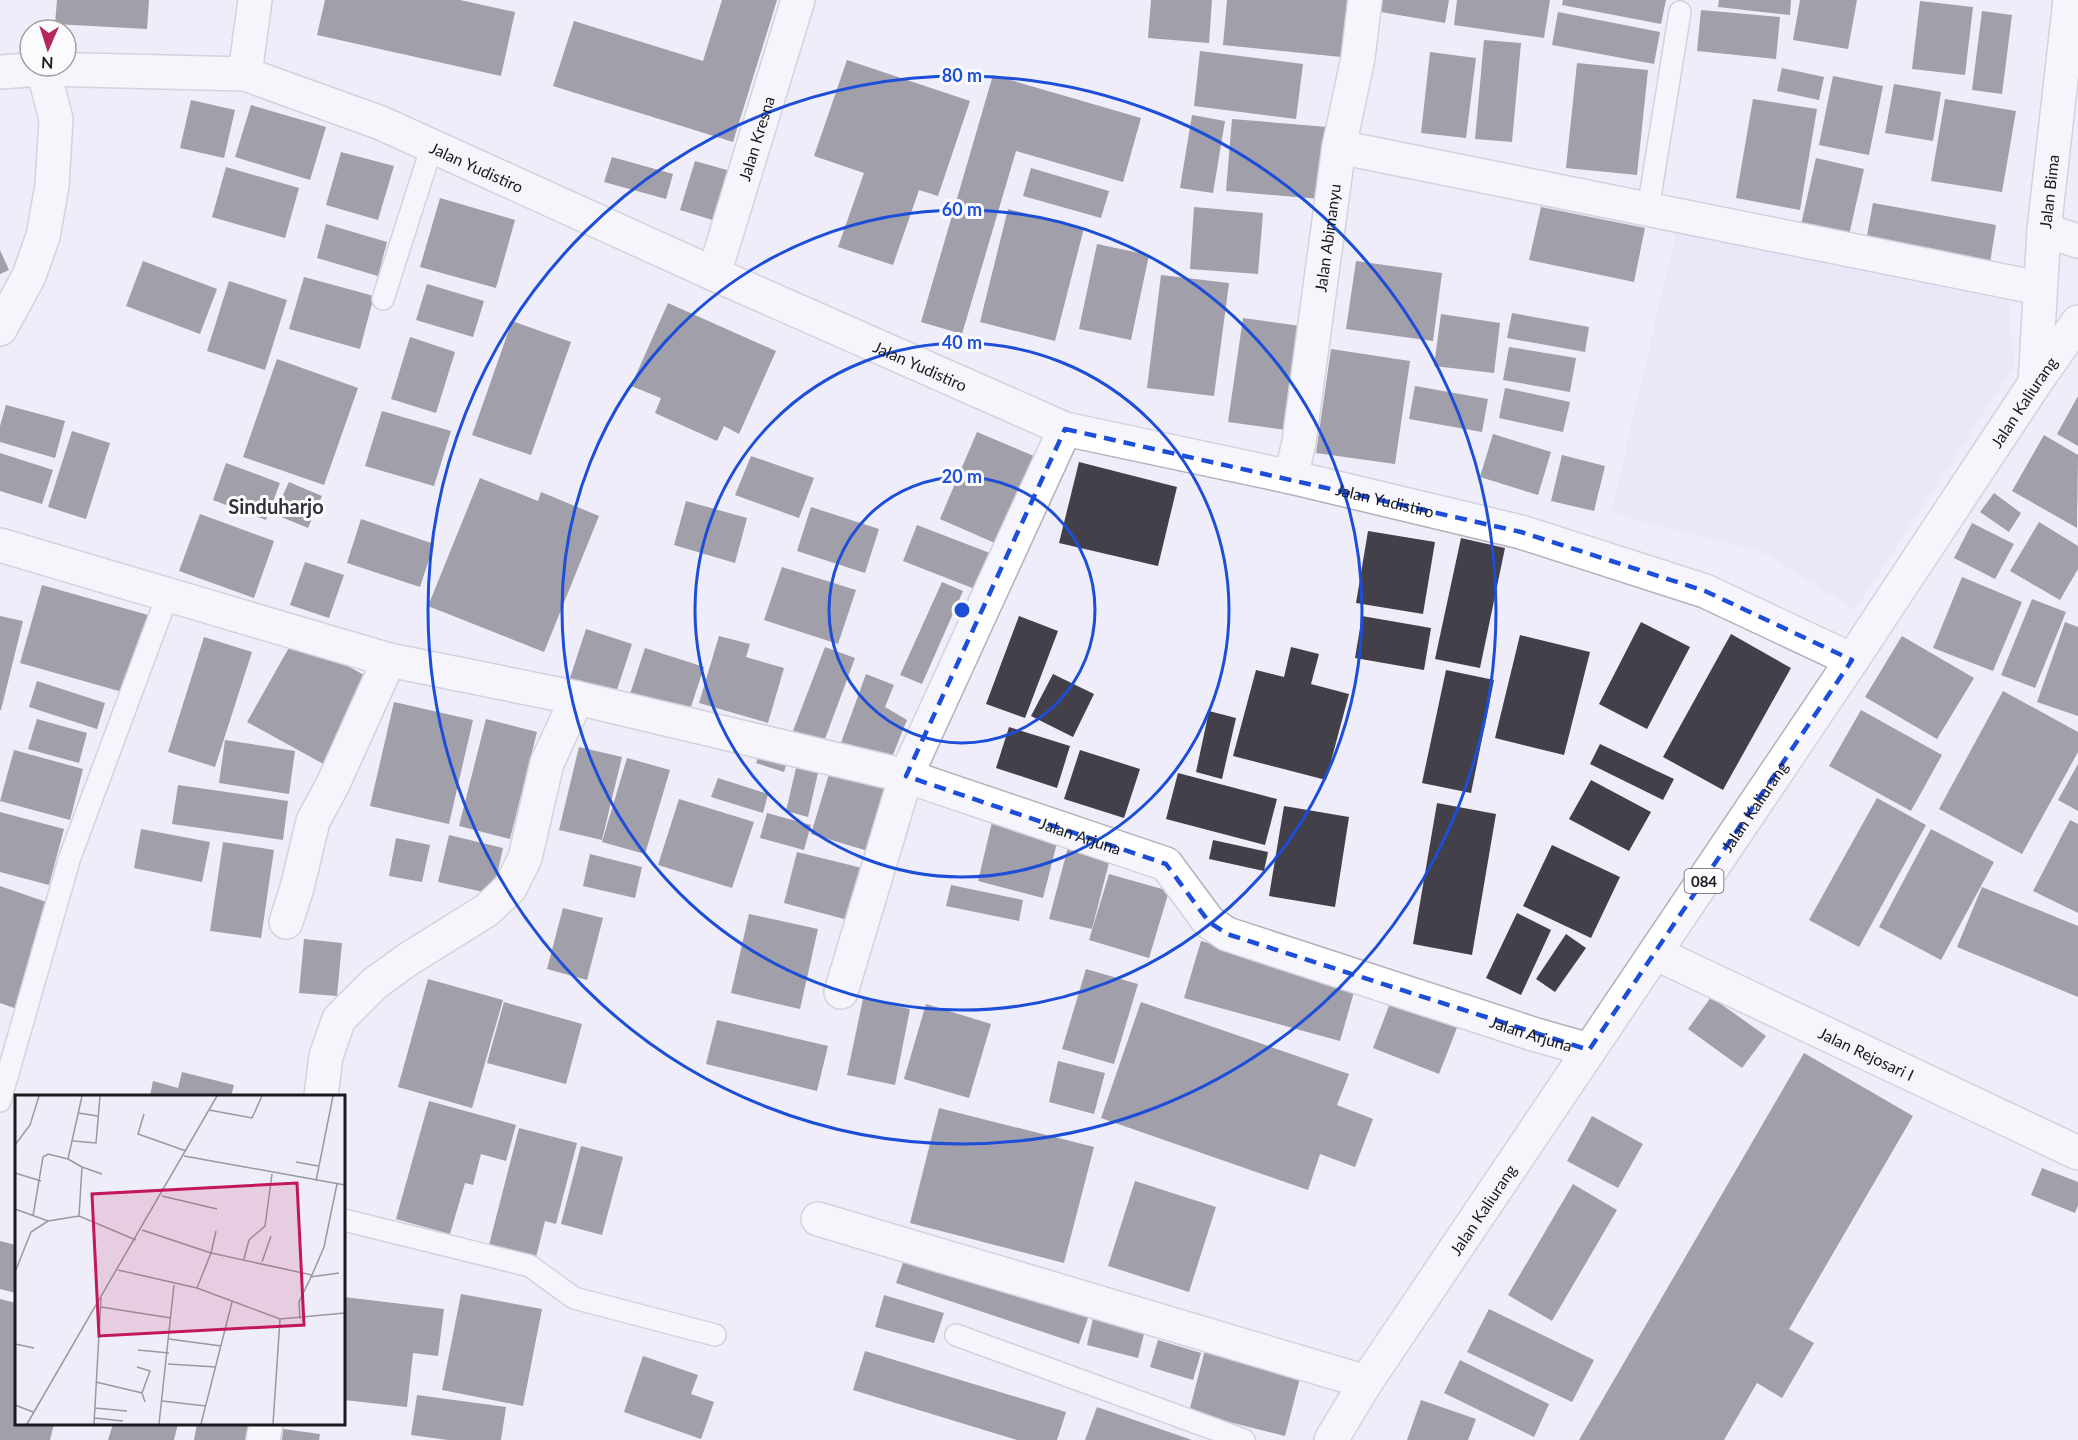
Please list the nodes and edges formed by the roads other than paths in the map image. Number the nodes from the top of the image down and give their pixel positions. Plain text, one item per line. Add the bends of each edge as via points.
1 (255, 0) edge
2 (798, 0) edge
3 (1365, 0) edge
4 (2070, 0) edge
5 (1680, 12) dead end
6 (78, 70) edge
7 (18, 71) edge
8 (0, 72) edge
9 (245, 74) junction
10 (45, 78) edge
11 (432, 146) junction
12 (1339, 147) junction
13 (1648, 209) junction
14 (2044, 230) junction
15 (2078, 241) edge
16 (714, 274) junction
17 (2039, 288) junction
18 (383, 299) dead end
19 (2078, 322) edge
20 (0, 329) edge
21 (2035, 383) junction
22 (1065, 429) junction
23 (1291, 477) junction
24 (0, 545) edge
25 (168, 594) junction
26 (389, 660) junction
27 (1852, 660) junction
28 (577, 698) junction
29 (906, 776) junction
30 (286, 922) dead end
31 (1655, 953) junction
32 (841, 992) dead end
33 (1589, 1050) junction
34 (321, 1095) edge
35 (0, 1101) edge
36 (2078, 1153) edge
37 (818, 1219) dead end
38 (345, 1220) edge
39 (715, 1335) dead end
40 (956, 1335) dead end
41 (1366, 1382) junction
42 (266, 1425) edge
43 (263, 1440) edge
44 (1244, 1440) edge
45 (1331, 1440) edge

1 - 9 street
2 - 16 street, Jalan Kresna
3 - 12 street, Jalan Abimanyu via 1358,58
4 - 14 street, Jalan Bima
5 - 13 lane
6 - 9 street, Jalan Yudistiro
7 - 8 street, Jalan Yudistiro
9 - 11 street, Jalan Yudistiro via 381,123
10 - 20 street via 56,119 52,186 43,236 29,276
11 - 16 street, Jalan Yudistiro
11 - 18 lane
12 - 13 street
12 - 23 street, Jalan Abimanyu
13 - 17 street
14 - 15 street
14 - 17 street, Jalan Bima
16 - 22 street, Jalan Yudistiro
17 - 21 street, Jalan Bima
19 - 21 street, Jalan Kaliurang / 084
21 - 27 street, Jalan Kaliurang / 084
22 - 23 street, Jalan Yudistiro
22 - 29 street
23 - 27 street, Jalan Yudistiro via 1521,532 1705,591
24 - 25 street, Jalan Arjuna
25 - 26 street, Jalan Arjuna
25 - 35 lane via 70,857
26 - 28 street, Jalan Arjuna
26 - 30 street via 313,821
27 - 31 street, Jalan Kaliurang / 084
28 - 29 street, Jalan Arjuna
28 - 34 street via 547,763 525,858 510,888 487,909 374,984 339,1019 326,1056
29 - 32 street
29 - 33 street, Jalan Arjuna via 1166,864 1209,921 1227,934
31 - 33 street, Jalan Kaliurang / 084
31 - 36 street, Jalan Rejosari I
33 - 41 street, Jalan Kaliurang / 084
37 - 41 street
38 - 39 lane via 530,1266 574,1298
40 - 44 lane
41 - 45 street, Jalan Kaliurang / 084
42 - 43 street

